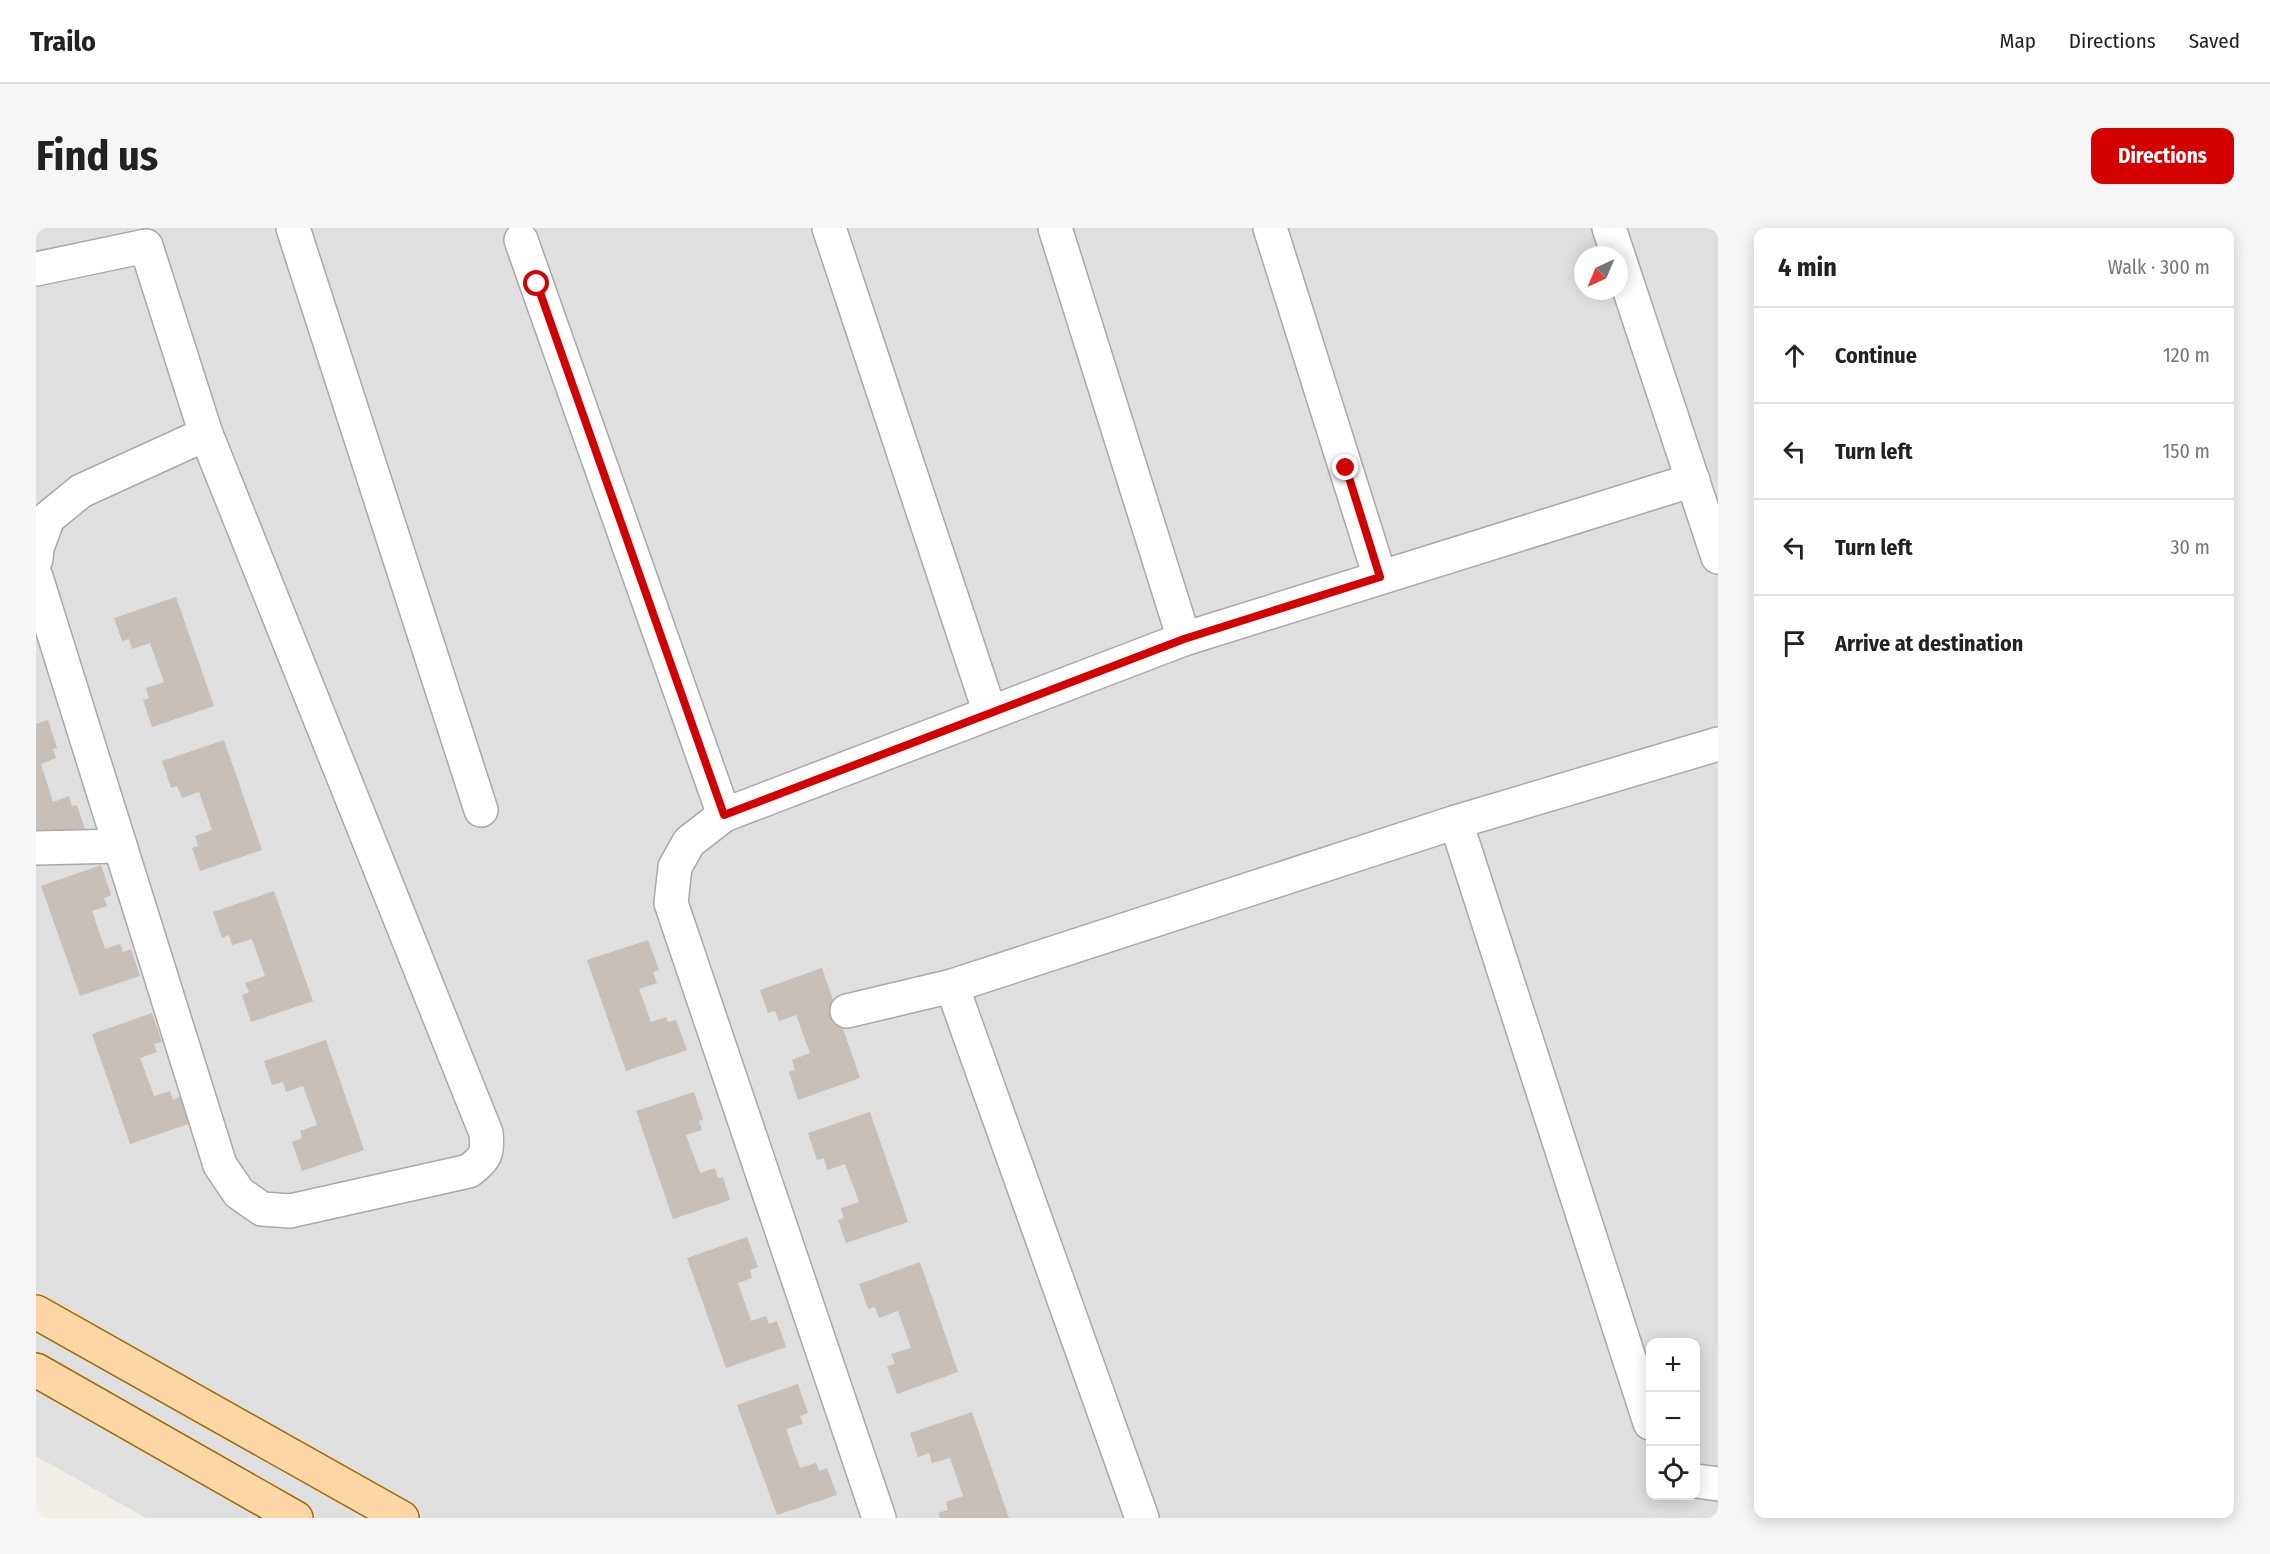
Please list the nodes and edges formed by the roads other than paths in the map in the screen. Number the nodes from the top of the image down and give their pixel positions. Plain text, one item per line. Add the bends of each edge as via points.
1 (293, 228) edge
2 (829, 228) edge
3 (1054, 228) edge
4 (1270, 228) edge
5 (1609, 228) edge
6 (143, 237) edge
7 (521, 240) dead end
8 (1615, 246) edge
9 (36, 269) edge
10 (1628, 287) edge
11 (206, 434) junction
12 (1693, 480) junction
13 (1718, 557) edge
14 (36, 559) edge
15 (1380, 577) junction
16 (36, 578) edge
17 (1184, 639) junction
18 (990, 713) junction
19 (1718, 744) edge
20 (481, 810) dead end
21 (724, 815) junction
22 (1456, 822) junction
23 (120, 846) junction
24 (36, 848) edge
25 (952, 986) junction
26 (847, 1011) dead end
27 (36, 1312) edge
28 (36, 1370) edge
29 (1646, 1411) edge
30 (1700, 1482) edge
31 (1718, 1484) edge
32 (296, 1518) edge
33 (402, 1518) edge
34 (879, 1518) edge
35 (1142, 1518) edge

1 - 20 street
2 - 18 street
3 - 17 street
4 - 15 street
5 - 8 street
6 - 9 street
6 - 11 street
7 - 21 street
10 - 12 street
11 - 14 street via 81,490 48,518
11 - 23 street via 486,1133 488,1149 482,1161 469,1171 290,1211 262,1209 239,1193 220,1164
12 - 13 street
12 - 15 street
15 - 17 street
16 - 23 street
17 - 18 street
18 - 21 street
19 - 22 street
21 - 34 street via 688,842 675,867 671,903
22 - 25 street
22 - 29 street
23 - 24 street
25 - 26 street
25 - 35 street
27 - 33 main road
28 - 32 main road
30 - 31 street

